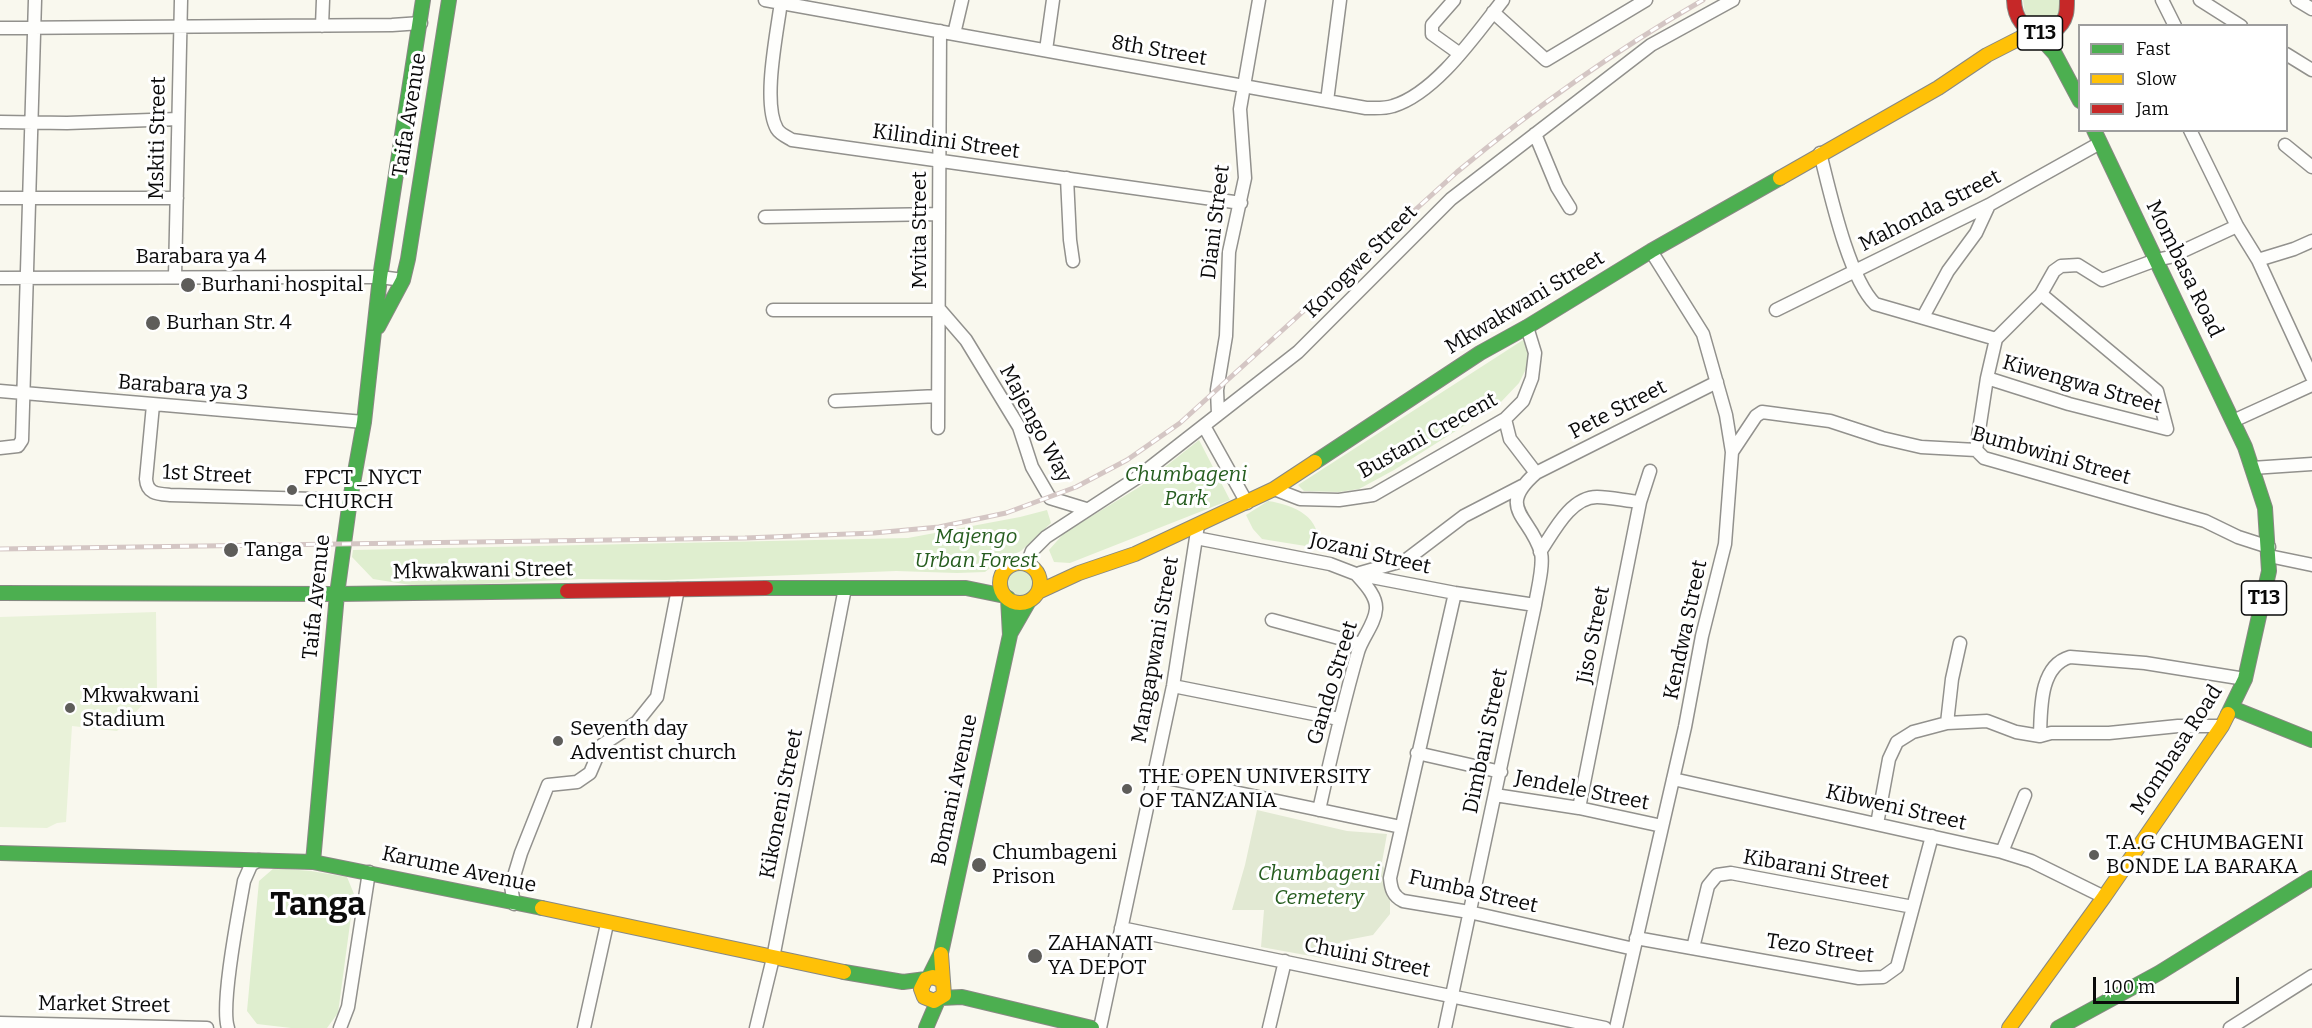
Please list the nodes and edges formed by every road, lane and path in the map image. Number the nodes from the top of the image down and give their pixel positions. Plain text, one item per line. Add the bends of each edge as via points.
1 (35, 0) edge
2 (181, 0) edge
3 (324, 0) edge
4 (423, 0) edge
5 (449, 0) edge
6 (765, 0) edge
7 (962, 0) edge
8 (1053, 0) edge
9 (1258, 0) edge
10 (1340, 0) edge
11 (1454, 0) edge
12 (1503, 0) edge
13 (1646, 0) edge
14 (1733, 0) edge
15 (2162, 0) edge
16 (2200, 0) edge
17 (2297, 0) edge
18 (781, 2) junction
19 (2013, 5) edge
20 (2066, 7) edge
21 (2312, 9) edge
22 (1493, 12) junction
23 (421, 23) junction
24 (2174, 24) edge
25 (2238, 24) edge
26 (322, 26) junction
27 (181, 27) junction
28 (0, 28) edge
29 (34, 28) junction
30 (940, 31) junction
31 (2034, 33) junction
32 (954, 34) junction
33 (1046, 50) junction
34 (1460, 54) junction
35 (1987, 55) junction
36 (2288, 55) edge
37 (2065, 70) junction
38 (2312, 70) edge
39 (1243, 86) junction
40 (2078, 98) edge
41 (1328, 101) junction
42 (178, 119) junction
43 (0, 122) edge
44 (32, 123) junction
45 (2191, 132) edge
46 (1535, 134) junction
47 (2097, 137) edge
48 (2284, 145) dead end
49 (1820, 153) junction
50 (940, 160) junction
51 (2312, 167) edge
52 (1067, 178) junction
53 (396, 182) junction
54 (420, 185) junction
55 (0, 198) edge
56 (29, 198) junction
57 (177, 198) junction
58 (1241, 203) junction
59 (1989, 205) junction
60 (1570, 208) dead end
61 (939, 214) junction
62 (765, 217) dead end
63 (2237, 226) junction
64 (2312, 241) edge
65 (1651, 251) junction
66 (2156, 260) junction
67 (2258, 260) junction
68 (1073, 261) dead end
69 (1854, 271) junction
70 (175, 276) junction
71 (380, 277) junction
72 (0, 278) edge
73 (27, 278) junction
74 (403, 280) junction
75 (2041, 294) junction
76 (773, 310) dead end
77 (940, 310) junction
78 (1776, 310) dead end
79 (1923, 317) junction
80 (1527, 327) junction
81 (373, 337) junction
82 (1996, 339) junction
83 (2312, 377) edge
84 (1987, 378) junction
85 (1717, 382) junction
86 (2312, 385) edge
87 (0, 391) edge
88 (24, 394) junction
89 (938, 396) junction
90 (835, 401) dead end
91 (153, 405) junction
92 (1218, 414) junction
93 (1505, 419) junction
94 (2233, 421) junction
95 (364, 422) junction
96 (1203, 426) junction
97 (938, 428) dead end
98 (0, 448) edge
99 (1976, 450) junction
100 (1732, 452) junction
101 (2312, 465) edge
102 (2252, 468) junction
103 (1650, 471) dead end
104 (1536, 473) junction
105 (1522, 486) junction
106 (1274, 489) junction
107 (350, 500) junction
108 (1641, 502) junction
109 (1247, 503) junction
110 (1086, 509) junction
111 (1197, 532) junction
112 (1540, 552) junction
113 (2269, 552) junction
114 (2312, 565) edge
115 (1031, 567) junction
116 (1003, 572) junction
117 (1079, 573) junction
118 (1356, 574) junction
119 (845, 588) junction
120 (966, 588) junction
121 (678, 589) junction
122 (0, 593) edge
123 (1455, 593) junction
124 (337, 594) junction
125 (1034, 596) junction
126 (1007, 597) junction
127 (1535, 605) junction
128 (1272, 621) dead end
129 (1010, 635) junction
130 (1960, 642) dead end
131 (1360, 644) junction
132 (2245, 679) junction
133 (1173, 686) junction
134 (2232, 708) junction
135 (1339, 719) junction
136 (1947, 723) junction
137 (2222, 726) junction
138 (2040, 736) junction
139 (2312, 740) edge
140 (1417, 753) junction
141 (1501, 772) junction
142 (1153, 775) junction
143 (1673, 778) junction
144 (1495, 795) junction
145 (2025, 795) dead end
146 (1579, 808) junction
147 (1319, 810) junction
148 (1877, 824) junction
149 (1662, 826) junction
150 (1401, 827) junction
151 (1932, 836) junction
152 (2002, 852) junction
153 (0, 853) edge
154 (260, 860) junction
155 (313, 862) junction
156 (369, 872) junction
157 (2312, 878) edge
158 (2104, 897) junction
159 (514, 904) junction
160 (1913, 907) junction
161 (1469, 912) junction
162 (607, 924) junction
163 (1121, 928) junction
164 (1635, 944) junction
165 (1693, 948) junction
166 (772, 958) junction
167 (1285, 961) junction
168 (2312, 976) edge
169 (903, 982) junction
170 (937, 987) junction
171 (923, 995) junction
172 (1452, 995) junction
173 (0, 1023) edge
174 (926, 1027) edge
175 (207, 1028) edge
176 (228, 1028) edge
177 (340, 1028) edge
178 (584, 1028) edge
179 (756, 1028) edge
180 (1092, 1028) edge
181 (1100, 1028) edge
182 (1269, 1028) edge
183 (1445, 1028) edge
184 (1605, 1028) edge
185 (1616, 1028) edge
186 (2009, 1028) edge
187 (2058, 1028) edge
188 (2230, 1028) edge

1 - 29 street
2 - 27 street, Mskiti Street
3 - 26 street
4 - 23 main road, Taifa Avenue
5 - 54 main road, Taifa Avenue
6 - 18 street, 8th Street
7 - 32 street
8 - 33 street
9 - 39 street, Diani Street
10 - 41 street
11 - 34 street via 1432,25 1432,34
12 - 22 street, 8th Street
13 - 22 street via 1546,60
14 - 46 street, Korogwe Street via 1651,45
15 - 24 street
16 - 25 street
17 - 21 street
18 - 30 street, 8th Street
18 - 50 street, Kilindini Street via 770,92 771,115 778,132 792,140
19 - 31 main road, T13 via 2016,20
19 - 35 main road via 2007,27
20 - 31 main road, T13 via 2054,29
20 - 37 main road, T13
22 - 34 street, 8th Street
23 - 26 street
23 - 53 main road, Taifa Avenue
26 - 27 street
27 - 29 street
27 - 42 street, Mskiti Street
28 - 29 street
29 - 44 street
30 - 32 street, 8th Street
30 - 50 street, Mvita Street
31 - 35 main road
31 - 37 main road, T13
32 - 33 street, 8th Street
33 - 39 street, 8th Street
34 - 41 street, 8th Street via 1412,98 1394,106 1366,108
35 - 49 main road, Mkwakwani Street via 1938,88
36 - 38 street
37 - 40 main road, T13
39 - 41 street, 8th Street
39 - 58 street, Diani Street via 1240,109 1245,178
42 - 44 street
42 - 57 street, Mskiti Street
43 - 44 street
44 - 56 street
45 - 63 street
46 - 60 street
46 - 92 street, Korogwe Street via 1451,199 1298,352
47 - 59 street, Mahonda Street
47 - 66 main road, Mombasa Road / T13
48 - 51 street
49 - 65 main road, Mkwakwani Street
49 - 69 street
50 - 52 street, Kilindini Street
50 - 61 street, Mvita Street
52 - 58 street, Kilindini Street
52 - 68 street
53 - 54 main road
53 - 71 main road, Taifa Avenue
54 - 74 main road, Taifa Avenue
55 - 56 street
56 - 57 street
56 - 73 street
57 - 70 street, Mskiti Street
58 - 92 street, Diani Street via 1229,252
59 - 69 street, Mahonda Street
59 - 79 street via 1976,233 1947,271
61 - 62 street
61 - 77 street, Mvita Street
63 - 66 street
63 - 67 street
64 - 67 street
65 - 80 main road, Mkwakwani Street
65 - 85 street, Kendwa Street via 1703,334
66 - 75 street via 2102,280 2078,265 2061,266
66 - 94 main road, Mombasa Road / T13
67 - 83 street
69 - 78 street, Mahonda Street
69 - 79 street via 1875,304
70 - 71 street, Barabara ya 4
70 - 73 street, Barabara ya 4
71 - 74 street, Barabara ya 4
71 - 81 main road, Taifa Avenue
72 - 73 street, Barabara ya 4
73 - 88 street
74 - 81 main road, Taifa Avenue
75 - 82 street
75 - 84 street, Kiwengwa Street via 2157,392 2167,429
76 - 77 street
77 - 89 street, Mvita Street
77 - 110 street, Majengo Way via 966,340 1019,428 1032,467 1050,498
79 - 82 street
80 - 93 street, Bustani Crecent via 1535,353 1532,378 1523,401
80 - 106 main road, Mkwakwani Street via 1480,353
81 - 95 main road, Taifa Avenue
82 - 84 street
84 - 99 street
85 - 100 street, Kendwa Street
85 - 104 street, Pete Street
86 - 94 street
87 - 88 street, Barabara ya 3
88 - 91 street, Barabara ya 3
88 - 98 street via 22,440 18,446
89 - 90 street
89 - 97 street, Mvita Street
91 - 95 street, Barabara ya 3
91 - 107 street, 1st Street via 146,476 152,492
92 - 96 street, Korogwe Street
93 - 104 street via 1510,439
93 - 106 street, Bustani Crecent via 1373,495 1339,500 1300,499
94 - 102 main road, Mombasa Road / T13
95 - 107 main road, Taifa Avenue
96 - 109 street
96 - 110 street, Korogwe Street via 1138,477
99 - 100 street, Bumbwini Street via 1921,447 1830,421 1762,412
99 - 113 street, Bumbwini Street via 1984,458 2205,521
100 - 143 street, Kendwa Street via 1725,544
101 - 102 street
102 - 113 main road, Mombasa Road / T13 via 2265,508
103 - 108 street, Jiso Street
104 - 105 street
105 - 112 street via 1515,504
105 - 118 street via 1464,516 1406,560
106 - 109 main road, Mkwakwani Street
107 - 124 main road, Taifa Avenue
108 - 112 street via 1595,497 1575,506
108 - 146 street, Jiso Street
109 - 111 main road, Mkwakwani Street
110 - 115 street, Korogwe Street via 1032,551
111 - 117 main road, Mkwakwani Street
111 - 118 street, Jozani Street via 1330,564
111 - 133 street, Mangapwani Street
112 - 127 street, Dimbani Street
113 - 114 street, Bumbwini Street
113 - 132 main road, Mombasa Road / T13 via 2266,590
115 - 116 main road via 1018,563
115 - 117 main road
115 - 125 main road via 1041,585
116 - 120 main road
116 - 126 main road via 1001,589
117 - 125 main road
118 - 123 street, Jozani Street
118 - 131 street, Gando Street via 1376,603
119 - 120 main road, Mkwakwani Street
119 - 121 main road, Mkwakwani Street
119 - 166 street, Kikoneni Street
120 - 126 main road
121 - 124 main road, Mkwakwani Street
121 - 159 street via 657,697 637,722 602,746 590,773 577,782 548,785 511,886
122 - 124 main road, Mkwakwani Street
123 - 127 street, Jozani Street
123 - 140 street, Fumba Street
124 - 155 main road, Taifa Avenue
125 - 126 main road via 1015,602
125 - 129 main road
126 - 129 main road
127 - 141 street, Dimbani Street
128 - 131 street
129 - 170 main road, Bomani Avenue
130 - 136 street
131 - 135 street, Gando Street
132 - 134 main road, Mombasa Road / T13
132 - 138 street via 2145,663 2070,657 2055,664 2044,687
133 - 135 street
133 - 142 street, Mangapwani Street
134 - 137 main road, Mombasa Road / T13
134 - 139 main road
135 - 147 street, Gando Street
136 - 138 street via 1987,721
136 - 148 street via 1913,732 1897,742 1882,785
137 - 138 street
137 - 158 main road, Mombasa Road / T13
140 - 141 street
140 - 150 street, Fumba Street
141 - 144 street, Dimbani Street
142 - 147 street
142 - 163 street, Mangapwani Street
143 - 148 street, Kibweni Street
143 - 149 street, Kendwa Street
144 - 146 street, Jendele Street
144 - 161 street, Dimbani Street
145 - 152 street
146 - 149 street, Jendele Street
147 - 150 street
148 - 151 street, Kibweni Street
149 - 164 street, Kendwa Street
150 - 161 street, Fumba Street via 1390,878 1395,897
151 - 152 street, Kibweni Street
151 - 160 street, Tezo Street
152 - 158 street, Kibweni Street via 2031,861
153 - 154 main road, Karume Avenue
154 - 155 main road, Karume Avenue
154 - 176 street via 251,866 244,881 227,997
155 - 156 main road, Karume Avenue
156 - 159 main road, Karume Avenue
156 - 177 street via 348,1008
157 - 187 main road via 2159,974
158 - 186 main road, Mombasa Road / T13
159 - 162 main road, Karume Avenue
160 - 165 street, Tezo Street via 1897,967 1883,977 1859,978
160 - 165 street, Kibarani Street via 1731,873 1717,875 1708,886
161 - 164 street, Fumba Street
161 - 172 street, Dimbani Street
162 - 166 main road, Karume Avenue
162 - 178 street
163 - 167 street, Chuini Street
163 - 181 street, Mangapwani Street
164 - 165 street, Tezo Street
164 - 185 street, Kendwa Street
166 - 169 main road, Karume Avenue
166 - 179 street, Kikoneni Street
167 - 172 street, Chuini Street
167 - 182 street
168 - 188 street
169 - 170 main road
169 - 171 main road
170 - 171 main road via 930,1001
170 - 174 main road
170 - 180 main road via 962,997
171 - 174 main road
172 - 183 street, Dimbani Street
172 - 184 street, Chuini Street
173 - 175 street, Market Street

